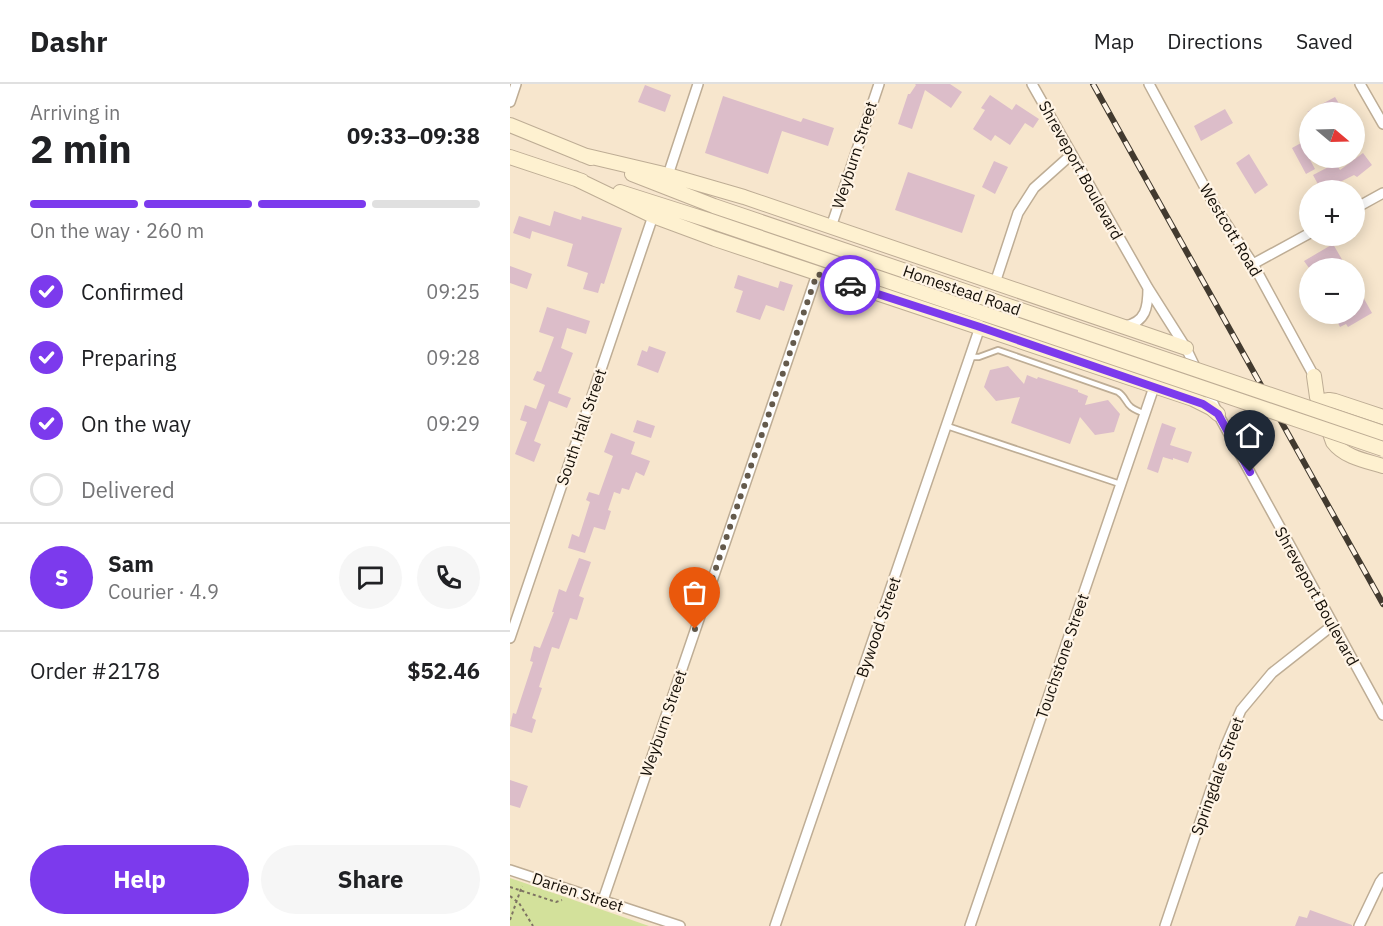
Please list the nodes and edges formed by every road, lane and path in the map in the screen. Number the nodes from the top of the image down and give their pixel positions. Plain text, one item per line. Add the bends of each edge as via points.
1 (516, 84) edge
2 (699, 84) edge
3 (879, 84) edge
4 (1032, 84) edge
5 (1149, 84) edge
6 (1360, 84) edge
7 (510, 102) edge
8 (1383, 124) edge
9 (510, 125) edge
10 (1071, 154) junction
11 (583, 155) junction
12 (510, 157) edge
13 (668, 176) junction
14 (574, 178) junction
15 (1383, 193) edge
16 (1365, 202) edge
17 (653, 216) junction
18 (831, 227) junction
19 (1299, 239) edge
20 (1253, 264) junction
21 (817, 274) junction
22 (995, 283) junction
23 (1148, 288) junction
24 (1125, 326) junction
25 (980, 327) junction
26 (1186, 348) junction
27 (970, 357) junction
28 (1314, 376) junction
29 (1154, 387) junction
30 (1207, 391) junction
31 (1193, 399) junction
32 (1335, 401) junction
33 (1320, 406) junction
34 (1144, 414) junction
35 (1218, 414) junction
36 (1383, 417) edge
37 (947, 426) junction
38 (1383, 433) edge
39 (1383, 449) edge
40 (1383, 466) edge
41 (1120, 484) junction
42 (1333, 626) junction
43 (510, 638) edge
44 (1383, 715) edge
45 (510, 870) edge
46 (1383, 878) edge
47 (522, 886) dead end
48 (510, 887) edge
49 (520, 891) junction
50 (510, 896) edge
51 (562, 900) dead end
52 (603, 900) junction
53 (517, 901) junction
54 (512, 911) edge
55 (510, 920) edge
56 (533, 926) edge
57 (680, 926) edge
58 (775, 926) edge
59 (970, 926) edge
60 (1165, 926) edge
61 (1359, 926) edge

1 - 7 street
2 - 13 street
3 - 18 street, Weyburn Street
4 - 10 street, Shreveport Boulevard
5 - 20 street, Westcott Road via 1216,208
6 - 8 street
9 - 11 main road, Homestead Road
10 - 22 street via 1034,188 1018,213
10 - 23 street, Shreveport Boulevard
11 - 13 main road
11 - 38 main road, Homestead Road, bridge via 714,206
12 - 14 main road, Homestead Road
13 - 18 main road
14 - 17 main road
14 - 39 main road, Homestead Road, bridge
15 - 16 street
17 - 21 main road
17 - 43 street, South Hall Street
18 - 22 main road
19 - 20 street
20 - 28 street, Westcott Road
21 - 25 main road
21 - 52 street, Weyburn Street
22 - 24 main road
23 - 24 street via 1146,309 1133,325
23 - 26 street, Shreveport Boulevard
24 - 26 main road
25 - 27 street, Bywood Street
25 - 29 main road
26 - 30 street, Shreveport Boulevard
27 - 34 lane via 998,350 1118,392
27 - 37 street, Bywood Street
28 - 32 main road
28 - 33 main road
29 - 31 main road
29 - 34 street, Touchstone Street
30 - 31 main road
30 - 35 street, Shreveport Boulevard
31 - 35 main road
32 - 33 main road via 1323,401
32 - 36 main road
33 - 40 main road via 1338,448
34 - 41 street, Touchstone Street
35 - 42 street, Shreveport Boulevard
37 - 41 lane
37 - 58 street, Bywood Street
41 - 59 street, Touchstone Street
42 - 44 street, Shreveport Boulevard
42 - 60 street, Springdale Street via 1272,673 1241,710
45 - 52 street, Darien Street
46 - 61 street
47 - 49 path
48 - 49 path
49 - 51 path via 556,902
49 - 53 path
50 - 53 path
52 - 57 street, Darien Street
53 - 54 path
53 - 56 path
54 - 55 path

